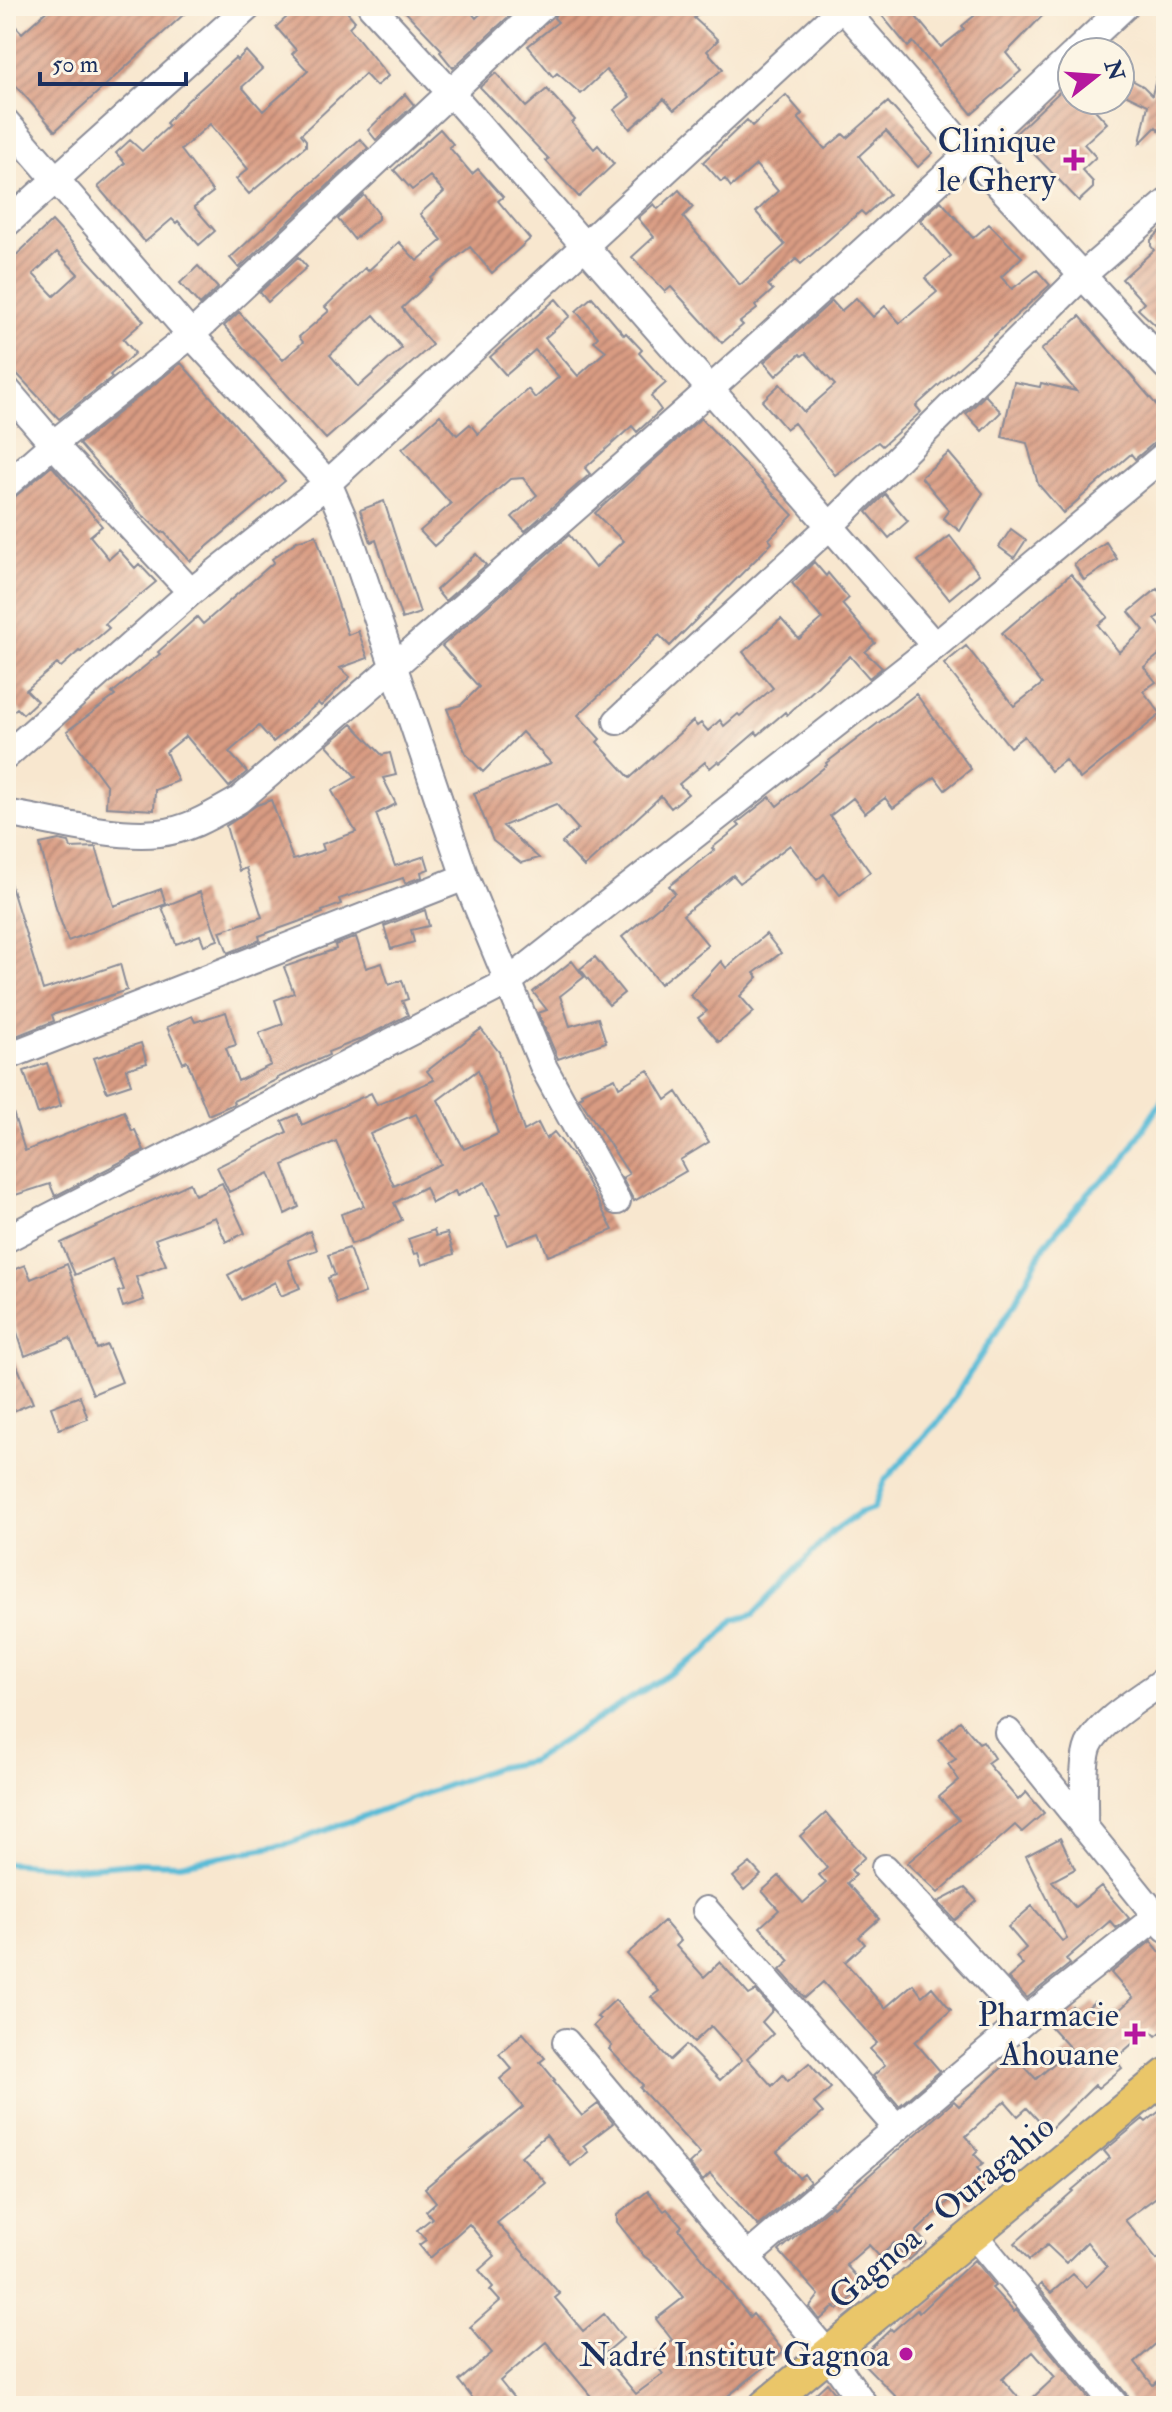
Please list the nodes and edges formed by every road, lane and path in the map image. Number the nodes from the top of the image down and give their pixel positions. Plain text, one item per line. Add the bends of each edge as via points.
1 (249, 6) edge
2 (371, 6) edge
3 (543, 6) edge
4 (843, 6) edge
5 (1125, 6) edge
6 (1093, 36) edge
7 (1056, 71) edge
8 (450, 92) junction
9 (6, 122) edge
10 (970, 154) junction
11 (57, 178) junction
12 (1166, 203) edge
13 (6, 224) edge
14 (583, 247) junction
15 (1084, 274) junction
16 (191, 335) junction
17 (1166, 366) edge
18 (6, 389) edge
19 (709, 389) junction
20 (53, 444) junction
21 (1166, 454) edge
22 (328, 483) junction
23 (6, 485) edge
24 (830, 526) junction
25 (191, 592) junction
26 (935, 646) junction
27 (393, 667) junction
28 (617, 721) dead end
29 (6, 756) edge
30 (6, 813) edge
31 (465, 877) junction
32 (508, 982) junction
33 (6, 1057) edge
34 (617, 1201) dead end
35 (6, 1239) edge
36 (1166, 1679) edge
37 (1008, 1732) dead end
38 (1084, 1827) junction
39 (885, 1868) dead end
40 (706, 1910) dead end
41 (1163, 1918) edge
42 (1025, 2020) junction
43 (566, 2042) dead end
44 (1166, 2075) edge
45 (897, 2128) junction
46 (973, 2234) junction
47 (747, 2257) junction
48 (828, 2354) junction
49 (765, 2406) edge
50 (865, 2406) edge
51 (1116, 2406) edge

1 - 11 street
2 - 8 street
3 - 8 street
4 - 10 street
4 - 14 street
5 - 6 street
7 - 10 street
8 - 14 street
8 - 16 street
9 - 11 street
10 - 15 street
10 - 19 street
11 - 13 street
11 - 16 street
12 - 15 street
14 - 19 street
14 - 22 street
15 - 17 street
15 - 24 street
16 - 20 street
16 - 22 street
18 - 20 street
19 - 24 street
19 - 27 street
20 - 23 street
20 - 25 street
21 - 26 street
22 - 25 street
22 - 27 street
24 - 26 street
24 - 28 street
25 - 29 street
26 - 32 street
27 - 30 street via 239,800 181,828 129,834
27 - 31 street
31 - 32 street
31 - 33 street
32 - 34 street via 544,1068
32 - 35 street
36 - 38 street via 1103,1726 1089,1745
37 - 38 street
38 - 41 street
39 - 42 street
40 - 45 street
41 - 42 street
42 - 45 street
43 - 47 street
44 - 46 main road, Gagnoa - Ouragahio
45 - 47 street
46 - 48 main road, Gagnoa - Ouragahio
46 - 51 street
47 - 48 street
48 - 49 main road, Gagnoa - Ouragahio
48 - 50 street

